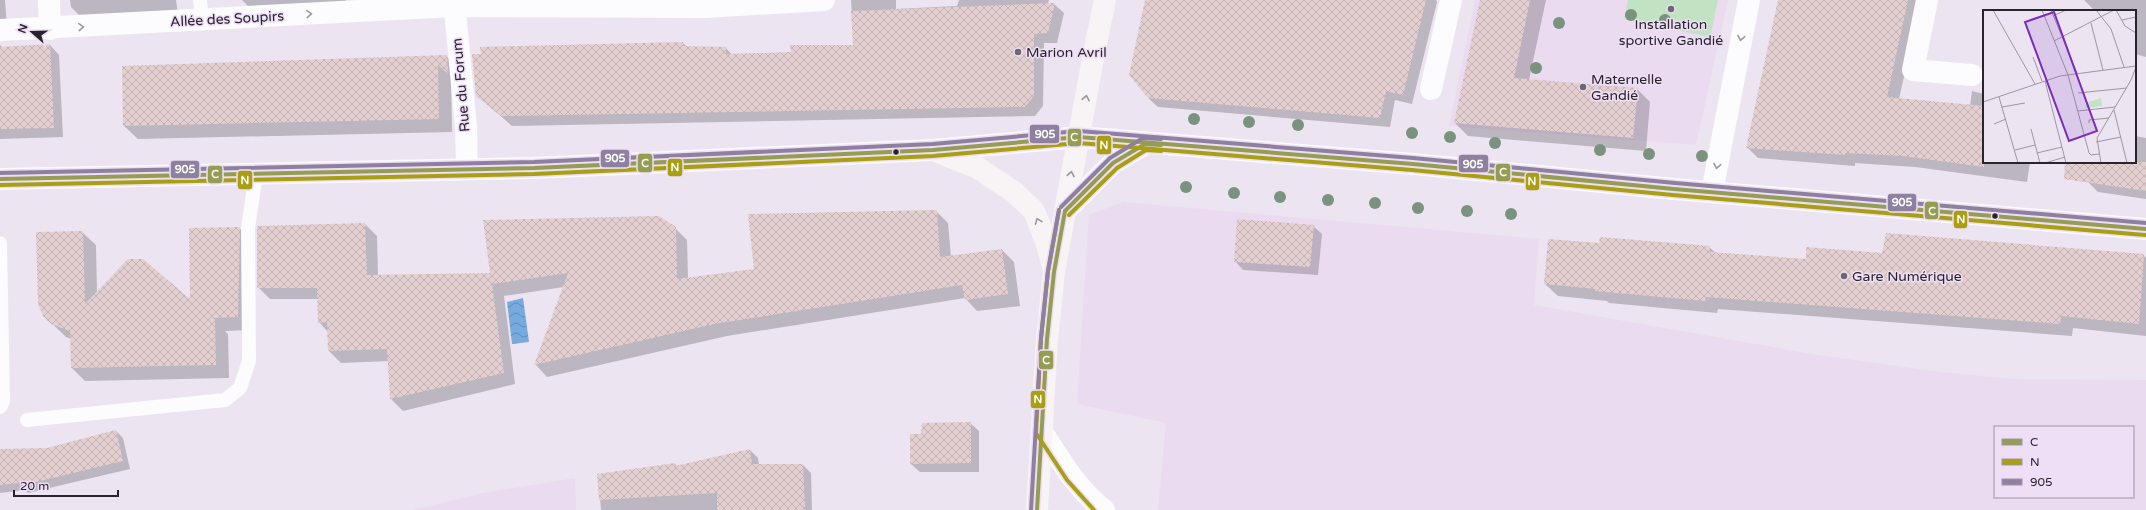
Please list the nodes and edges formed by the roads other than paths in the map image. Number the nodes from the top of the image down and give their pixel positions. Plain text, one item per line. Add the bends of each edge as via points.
1 (49, 0) edge
2 (824, 0) edge
3 (1106, 0) edge
4 (1451, 0) edge
5 (1749, 0) edge
6 (1927, 0) edge
7 (454, 3) edge
8 (201, 10) edge
9 (50, 29) junction
10 (0, 30) edge
11 (1978, 77) edge
12 (1431, 89) dead end
13 (1079, 137) junction
14 (1145, 144) junction
15 (934, 150) junction
16 (467, 169) junction
17 (256, 174) junction
18 (0, 179) edge
19 (1712, 192) junction
20 (1065, 211) junction
21 (2146, 229) edge
22 (0, 243) edge
23 (1054, 272) junction
24 (0, 407) edge
25 (27, 420) dead end
26 (1042, 432) junction
27 (1037, 510) edge
28 (1104, 510) edge

1 - 9 street
2 - 7 street, Allée des Soupirs via 705,7
13 -> 3 main road
4 - 12 street
5 -> 19 street
6 - 11 street via 1912,70
8 -> 7 street, Allée des Soupirs
7 - 16 street, Rue du Forum
9 -> 8 street, Allée des Soupirs
9 - 10 street, Allée des Soupirs
13 - 14 street
13 - 15 street
20 -> 13 main road
14 - 19 street via 1413,164
14 - 20 street via 1113,164
15 - 16 street
23 -> 15 main road via 1046,241 1034,211 1014,192 978,168
16 - 17 street
17 - 18 street
17 - 25 lane via 248,228 249,361 240,388 225,400
19 - 21 street
20 - 23 main road
22 - 24 lane via 3,401
23 - 26 main road
26 - 27 main road
26 - 28 street via 1072,477 1093,502

